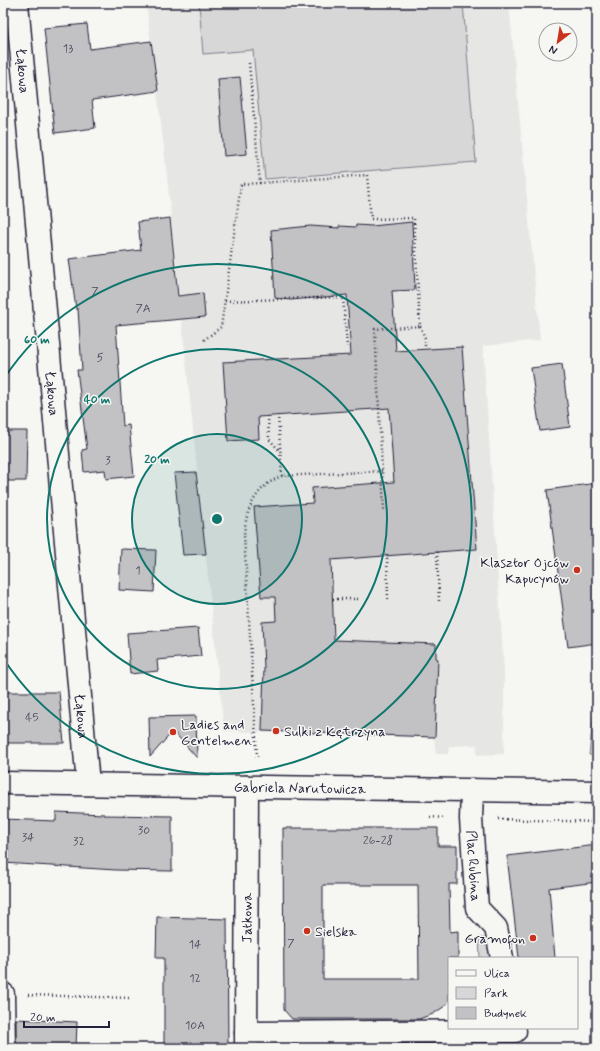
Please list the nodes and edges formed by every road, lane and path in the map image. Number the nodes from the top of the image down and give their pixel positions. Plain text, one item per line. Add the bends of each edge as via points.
1 (17, 3) edge
2 (249, 63) dead end
3 (260, 183) junction
4 (225, 302) junction
5 (420, 326) junction
6 (204, 340) dead end
7 (347, 347) dead end
8 (425, 349) dead end
9 (278, 415) dead end
10 (268, 416) dead end
11 (280, 451) junction
12 (383, 471) junction
13 (282, 476) junction
14 (384, 510) dead end
15 (437, 552) dead end
16 (387, 554) dead end
17 (332, 599) dead end
18 (360, 599) dead end
19 (388, 600) dead end
20 (439, 601) dead end
21 (257, 757) dead end
22 (3, 783) edge
23 (88, 784) junction
24 (247, 787) junction
25 (472, 790) junction
26 (597, 792) edge
27 (502, 957) edge
28 (3, 994) edge
29 (130, 998) dead end
30 (515, 1036) edge
31 (246, 1040) edge
32 (4, 1048) edge

1 - 23 street, Łąkowa
2 - 3 path
3 - 4 path via 241,184
3 - 5 path via 367,175 371,219 414,218
4 - 6 path via 221,327
4 - 7 path via 343,297
5 - 8 path via 425,338
5 - 12 path via 375,329
9 - 11 path
10 - 11 path via 269,439
11 - 13 path
12 - 13 path
12 - 14 path
13 - 21 path via 267,483 255,498 246,518 244,535
15 - 20 path
16 - 19 path
17 - 18 path
22 - 23 street, Gabriela Narutowicza
23 - 24 street, Gabriela Narutowicza
24 - 25 street, Gabriela Narutowicza
24 - 31 street, Jatkowa
25 - 26 street, Gabriela Narutowicza
25 - 27 street, Plac Rubina via 471,819 477,908 496,928
28 - 29 path
28 - 32 street
30 - 31 street

